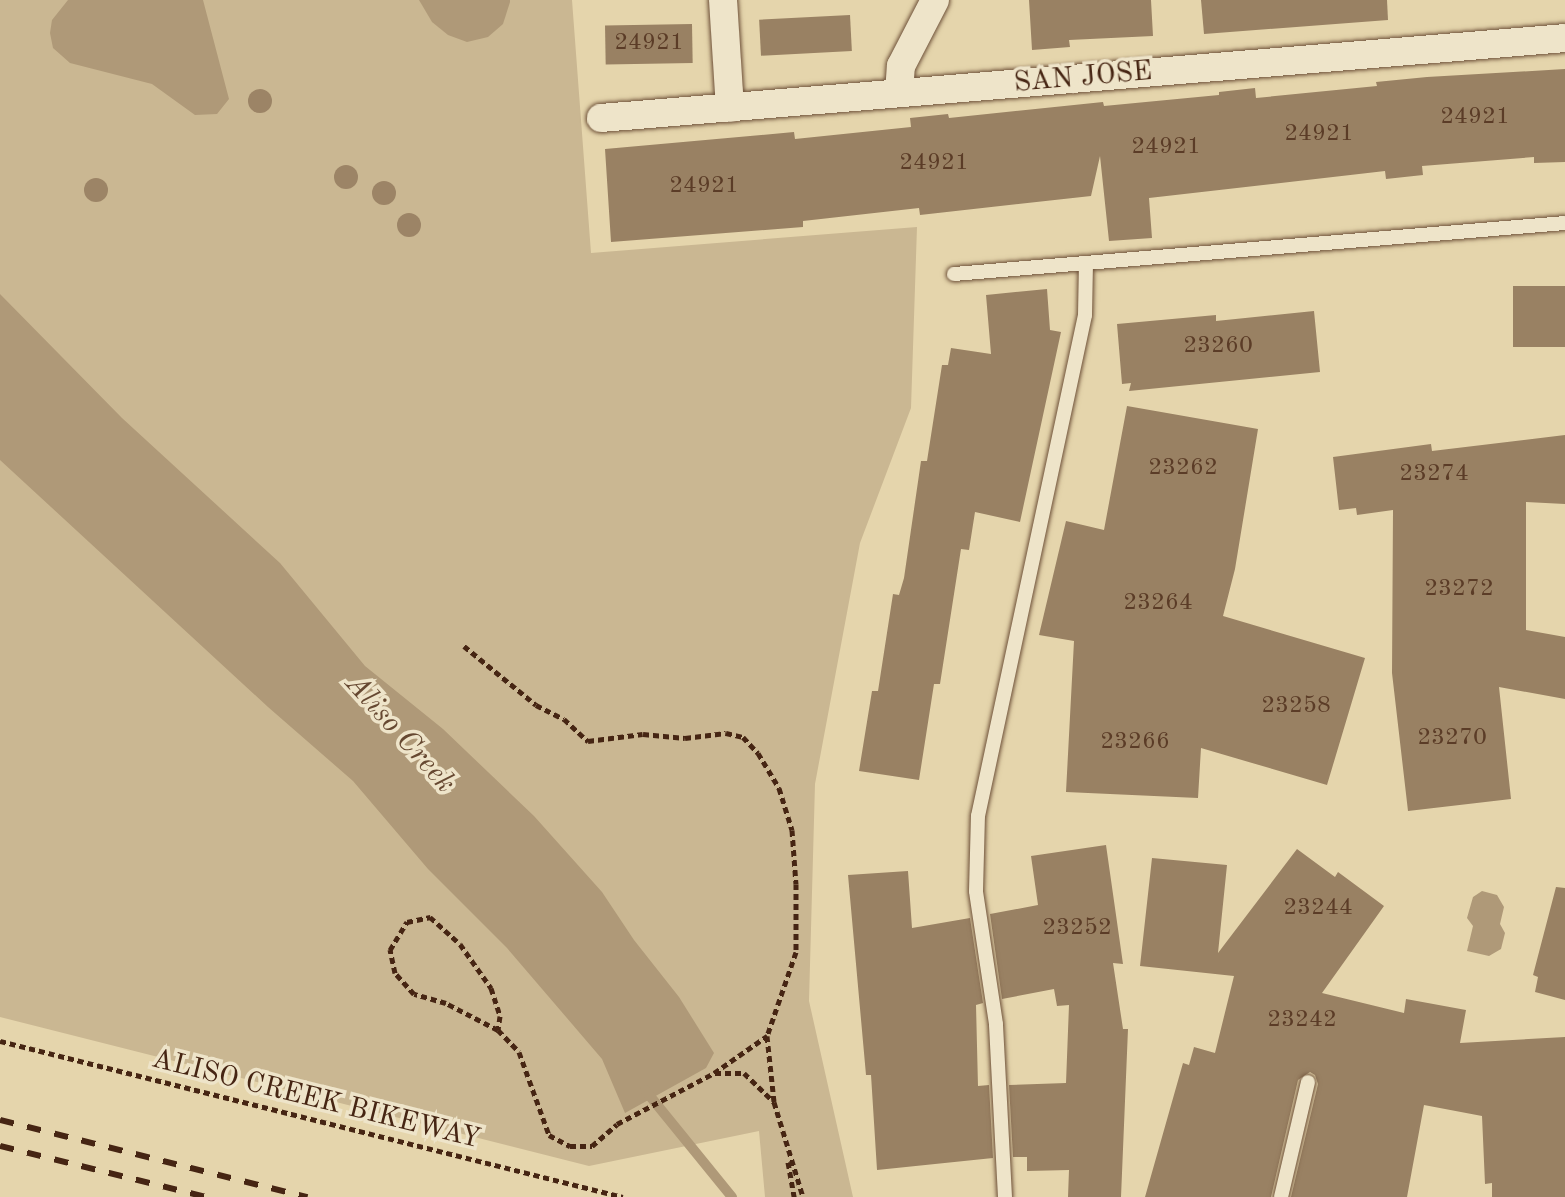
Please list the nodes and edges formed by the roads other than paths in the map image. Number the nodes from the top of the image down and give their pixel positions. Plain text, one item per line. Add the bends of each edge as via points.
1 (723, 0) edge
2 (935, 0) edge
3 (1565, 38) edge
4 (899, 93) junction
5 (730, 108) junction
6 (601, 118) dead end
7 (1565, 223) edge
8 (1086, 264) junction
9 (954, 274) dead end
10 (1308, 1082) dead end
11 (1005, 1197) edge
12 (1281, 1197) edge

1 - 5 street
2 - 4 street via 901,66
3 - 4 street, SAN JOSE
4 - 5 street, SAN JOSE
5 - 6 street, SAN JOSE
7 - 8 lane
8 - 9 lane
8 - 11 lane via 1085,315 978,816 976,891 996,1024
10 - 12 lane

